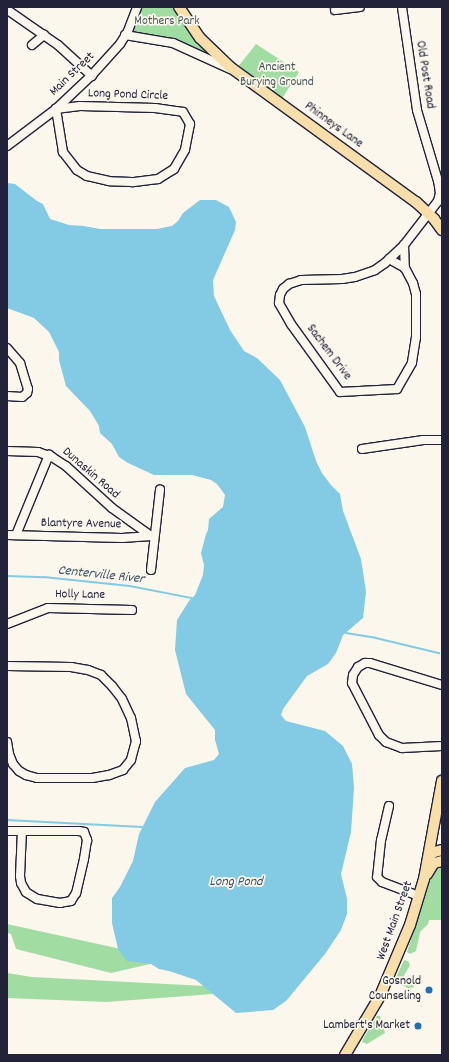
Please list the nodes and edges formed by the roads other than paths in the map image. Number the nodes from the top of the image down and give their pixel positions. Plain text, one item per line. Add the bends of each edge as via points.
1 (137, 7) edge
2 (179, 7) edge
3 (360, 7) edge
4 (402, 7) edge
5 (335, 10) dead end
6 (9, 11) dead end
7 (44, 35) junction
8 (125, 35) junction
9 (32, 45) dead end
10 (242, 75) junction
11 (92, 76) junction
12 (56, 109) junction
13 (7, 146) edge
14 (429, 214) junction
15 (442, 230) edge
16 (404, 245) junction
17 (389, 259) junction
18 (405, 268) junction
19 (7, 348) edge
20 (7, 396) edge
21 (442, 440) edge
22 (362, 449) dead end
23 (7, 451) edge
24 (49, 456) junction
25 (160, 490) dead end
26 (7, 535) edge
27 (16, 535) junction
28 (153, 536) junction
29 (151, 570) dead end
30 (132, 610) dead end
31 (7, 624) edge
32 (7, 666) edge
33 (442, 685) edge
34 (7, 742) edge
35 (442, 746) edge
36 (442, 781) edge
37 (389, 806) dead end
38 (7, 831) edge
39 (22, 831) junction
40 (442, 850) edge
41 (429, 856) junction
42 (442, 861) edge
43 (424, 879) junction
44 (419, 896) junction
45 (345, 1055) edge

1 - 8 street, Main Street
2 - 10 main road, Phinneys Lane via 208,47
3 - 5 street
4 - 14 street, Old Post Road via 420,124 440,193 437,204
6 - 7 street
7 - 9 street
7 - 11 street
8 - 10 street via 173,43
8 - 11 street, Main Street
10 - 14 main road, Phinneys Lane via 386,179
11 - 12 street, Main Street
12 - 12 street, Long Pond Circle via 80,106 174,109 187,116 190,124 188,140 174,169 158,179 132,182 98,179 77,170 69,162 63,152
12 - 13 street, Main Street
14 - 15 main road, Phinneys Lane
14 - 16 street, Sachem Drive
16 - 17 street, Sachem Drive
16 - 18 street, Sachem Drive
17 - 18 street
17 - 18 street, Sachem Drive via 375,270 355,277 301,280 289,284 280,295 279,304 291,324 340,392 396,389 412,363 416,337 416,294
19 - 20 street via 20,364 28,389 22,397
21 - 22 street
23 - 24 street, Dunaskin Road via 38,452
24 - 27 street
24 - 28 street, Dunaskin Road via 66,466 112,508
25 - 28 street
26 - 27 street, Blantyre Avenue
27 - 28 street, Blantyre Avenue via 122,538
28 - 29 street
30 - 31 street, Holly Lane via 48,608
32 - 34 street via 71,667 88,670 101,676 122,699 131,718 136,741 131,760 122,770 109,776 92,778 37,778 26,775 13,764
33 - 35 street via 370,663 358,667 352,683 379,735 386,742 402,748
36 - 41 main road, West Main Street
37 - 44 street via 381,840 377,877 382,882
38 - 39 street
39 - 39 street via 84,832 87,840 84,859 76,893 71,901 60,903 37,899 26,892 20,876
40 - 41 main road
41 - 43 main road, West Main Street
42 - 43 main road, West Main Street via 432,865
43 - 44 main road, West Main Street
44 - 45 main road, West Main Street via 400,953

